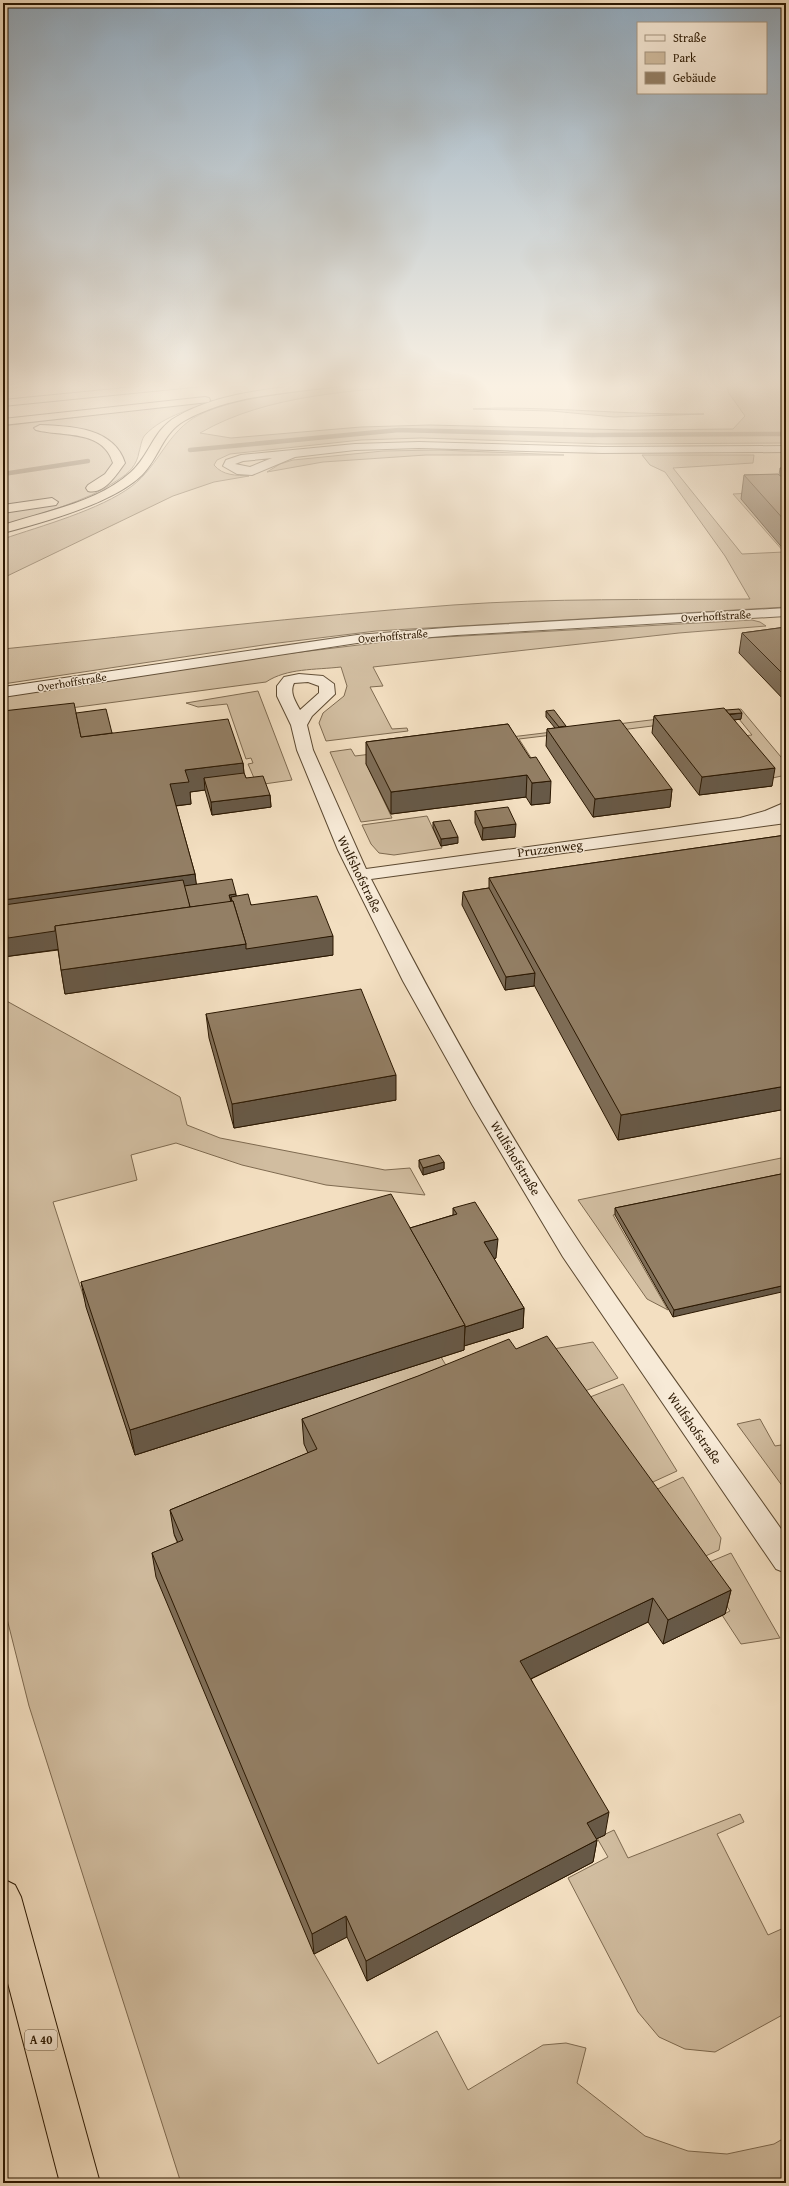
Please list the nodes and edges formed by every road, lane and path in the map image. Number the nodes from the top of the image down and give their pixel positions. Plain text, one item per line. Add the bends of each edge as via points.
1 (96, 485) edge
2 (122, 485) edge
3 (3, 509) edge
4 (3, 530) edge
5 (786, 612) edge
6 (3, 692) edge
7 (299, 725) dead end
8 (786, 807) edge
9 (786, 818) edge
10 (740, 823) junction
11 (359, 875) junction
12 (786, 1560) edge
13 (3, 1897) edge
14 (80, 2183) edge

1 - 3 highway via 76,495 46,503
2 - 4 highway via 93,500
5 - 6 street, Overhoffstraße via 457,631 357,640
7 - 11 street, Wulfshofstraße via 305,750
8 - 10 street, Pruzzenweg via 771,815
9 - 10 street, Pruzzenweg
10 - 11 street, Pruzzenweg
11 - 12 street, Wulfshofstraße via 412,981 572,1251
13 - 14 highway, A 40

